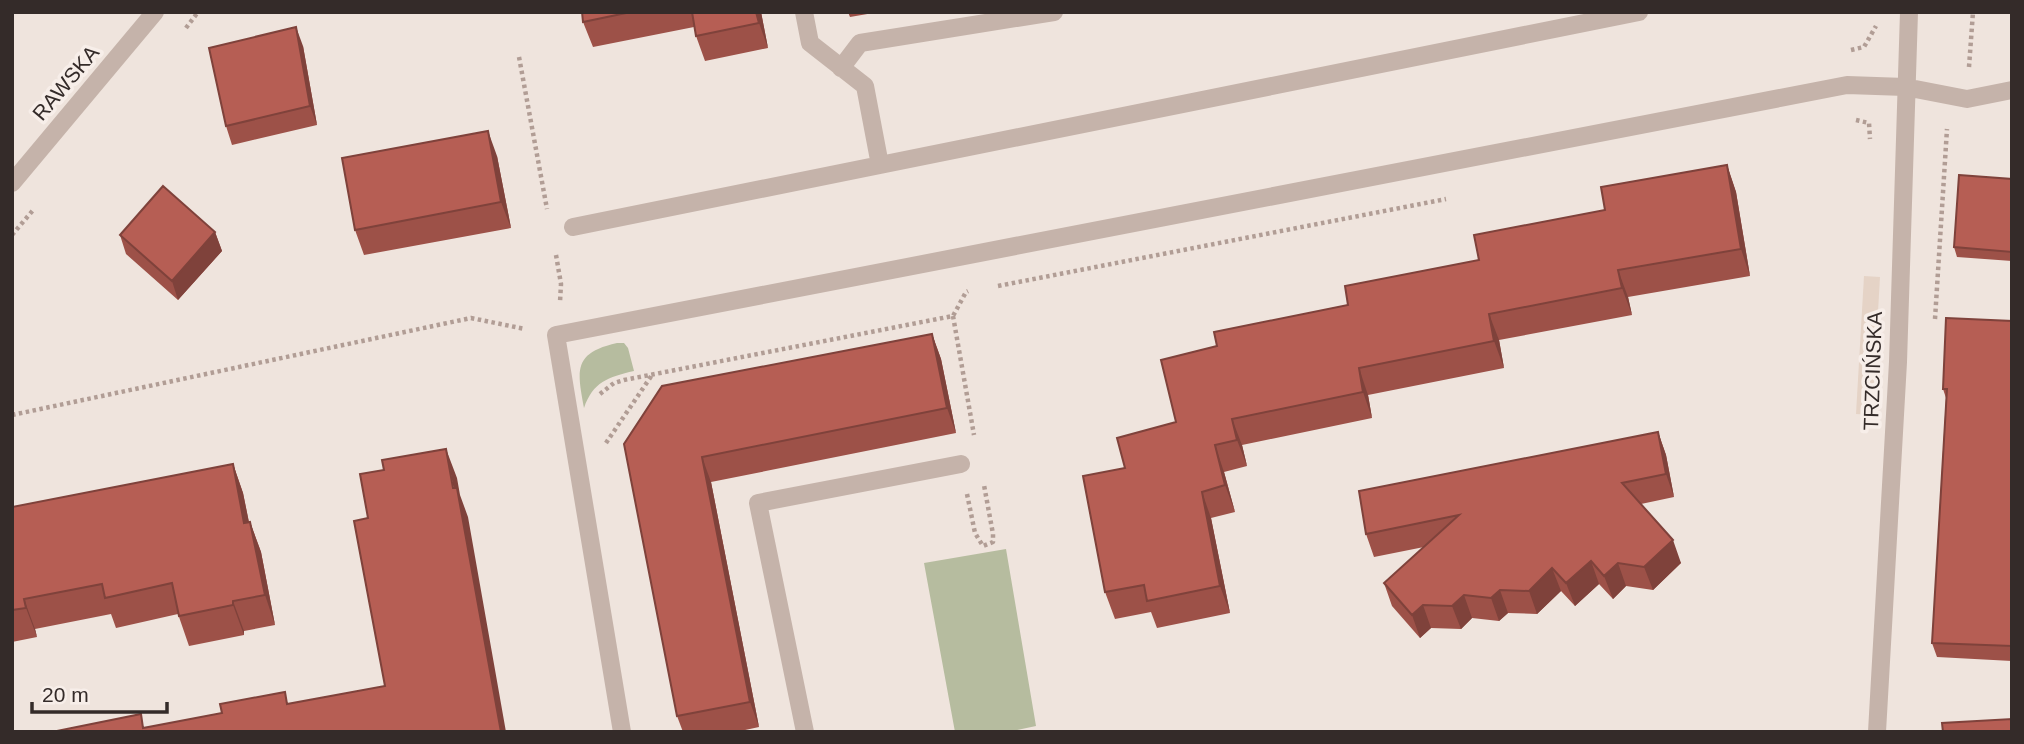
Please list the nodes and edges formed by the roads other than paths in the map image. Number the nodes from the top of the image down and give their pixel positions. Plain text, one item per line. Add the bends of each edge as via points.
1 (155, 12) edge
2 (804, 12) edge
3 (1054, 12) edge
4 (1639, 12) edge
5 (1909, 12) edge
6 (841, 68) junction
7 (1905, 87) junction
8 (2012, 90) edge
9 (880, 164) junction
10 (12, 183) edge
11 (573, 227) dead end
12 (961, 464) dead end
13 (622, 732) edge
14 (805, 732) edge
15 (1877, 732) edge

1 - 10 street, RAWSKA
2 - 6 street via 810,43
3 - 6 street via 860,43
4 - 9 street
5 - 7 street, TRZCIŃSKA
6 - 9 street via 865,86
7 - 8 street via 1967,99
7 - 13 street via 1847,85 556,335
7 - 15 street, TRZCIŃSKA via 1898,362
9 - 11 street
12 - 14 street via 758,503

